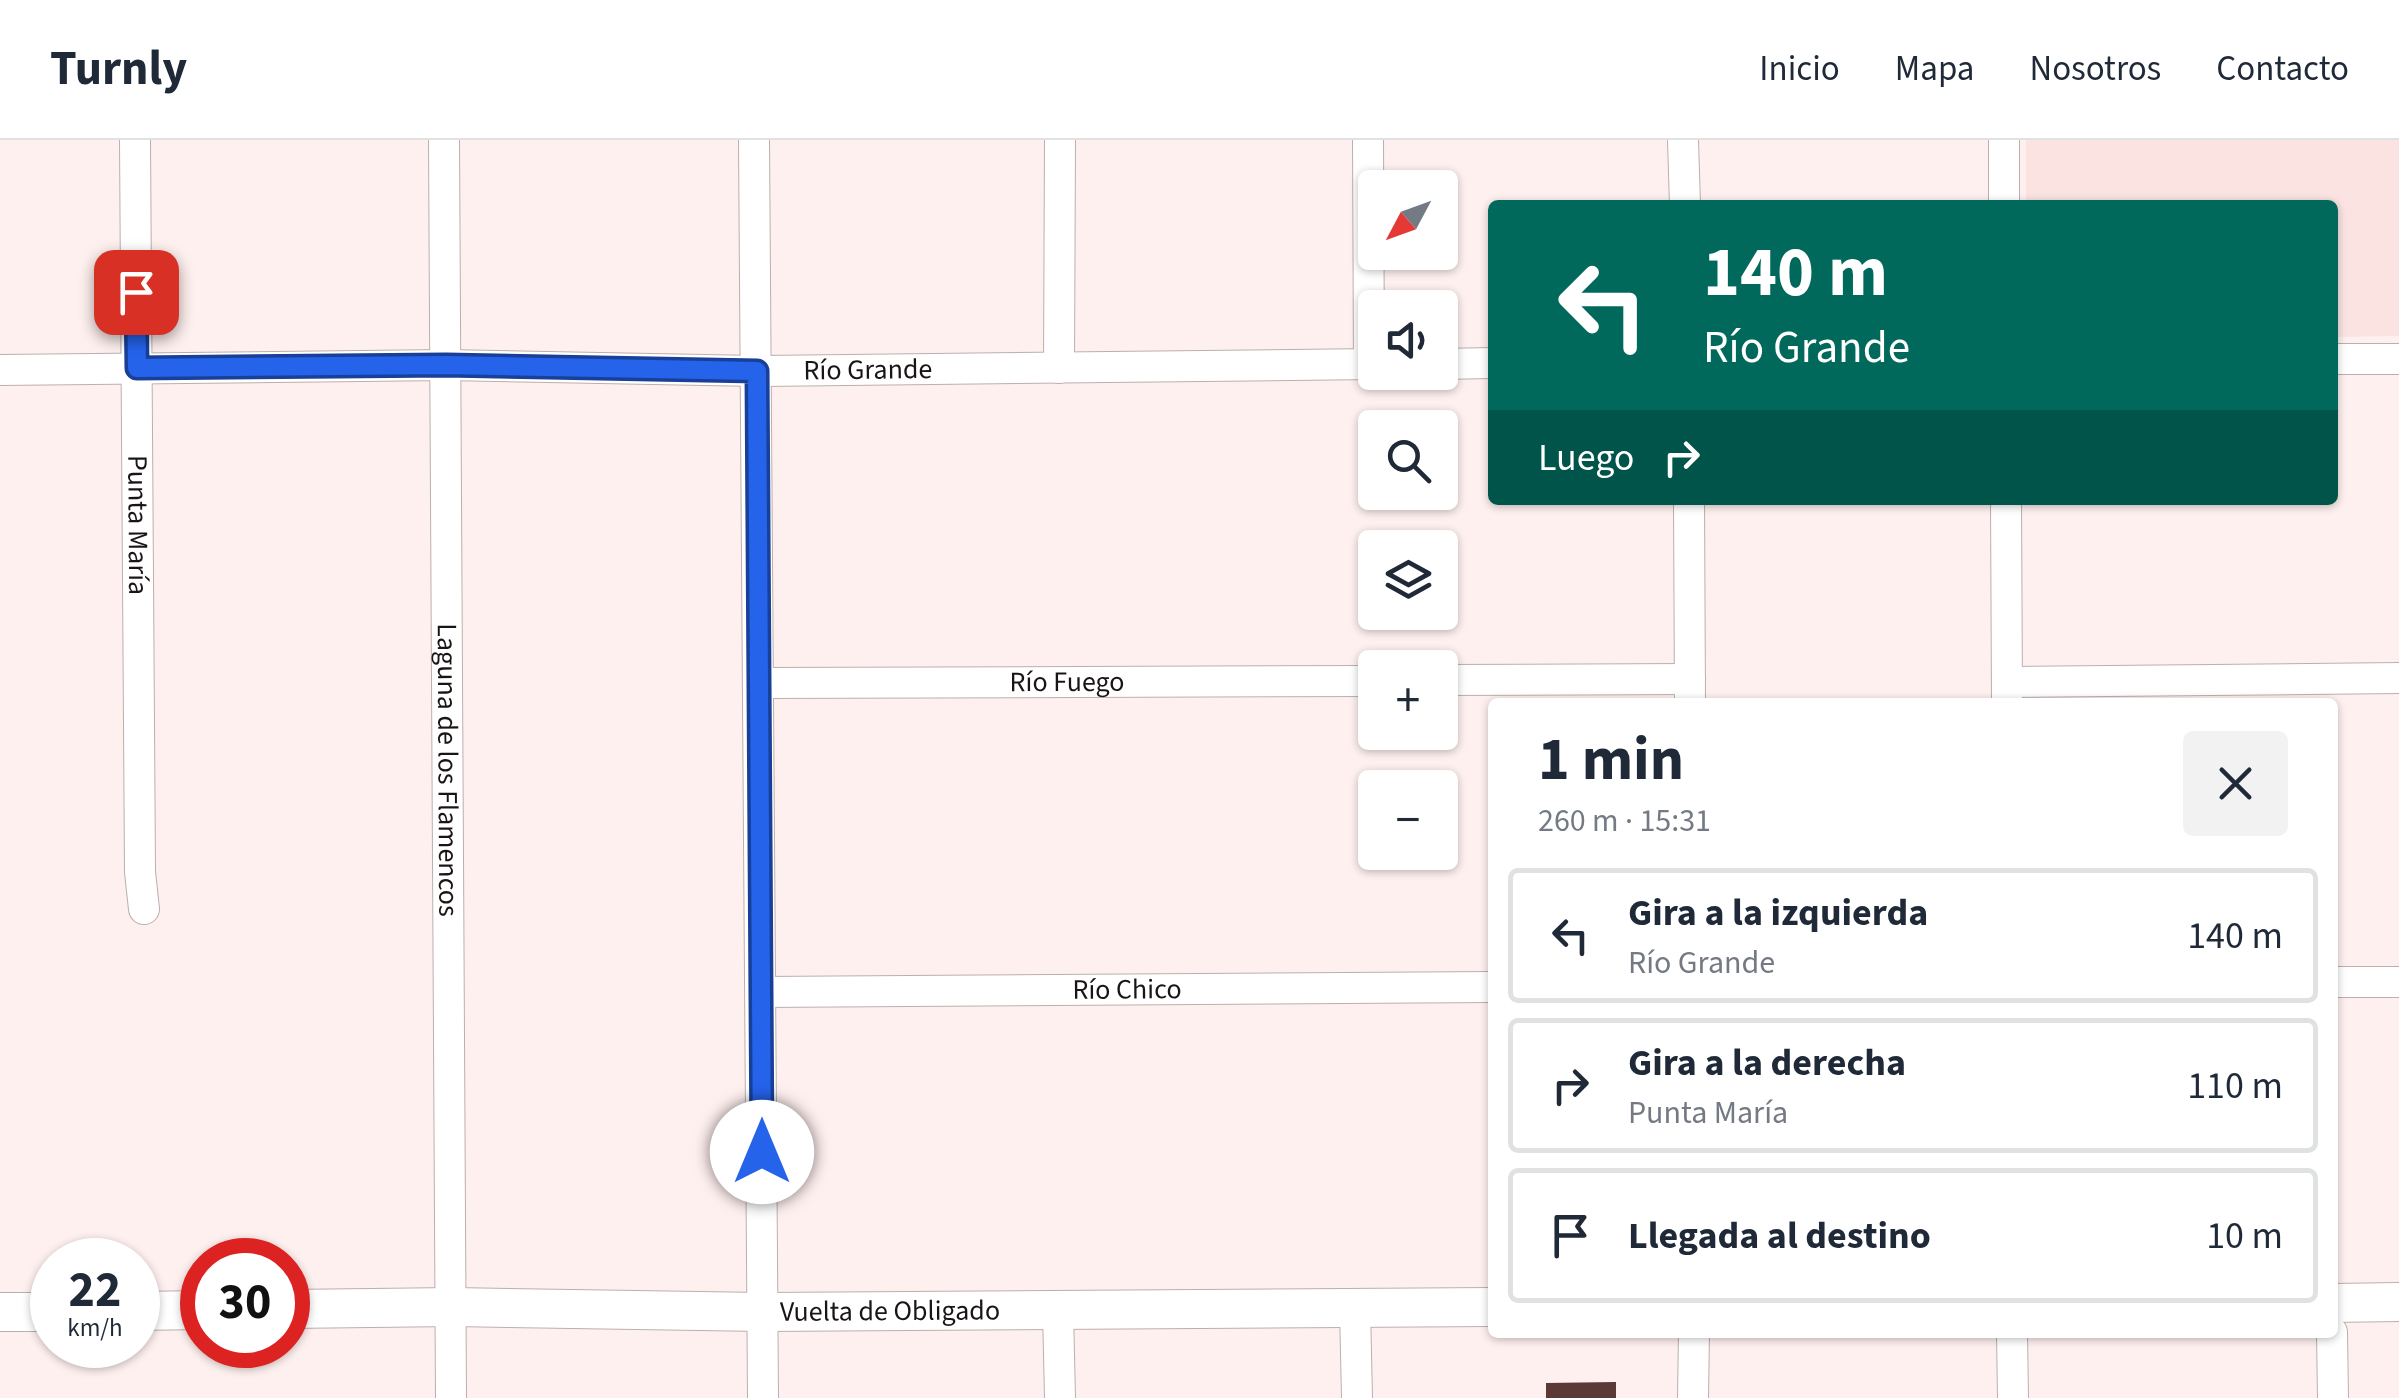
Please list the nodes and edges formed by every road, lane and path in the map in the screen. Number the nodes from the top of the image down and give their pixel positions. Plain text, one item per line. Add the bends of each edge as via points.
1 (135, 140) edge
2 (444, 140) edge
3 (754, 140) edge
4 (1060, 140) edge
5 (1368, 140) edge
6 (1683, 140) edge
7 (2004, 140) edge
8 (1685, 200) edge
9 (2004, 200) edge
10 (1371, 290) edge
11 (2338, 359) edge
12 (2399, 359) edge
13 (1488, 363) edge
14 (1358, 364) edge
15 (1458, 364) edge
16 (446, 365) junction
17 (137, 368) junction
18 (1059, 368) junction
19 (0, 370) edge
20 (757, 371) junction
21 (1689, 505) edge
22 (2006, 505) edge
23 (2399, 678) edge
24 (1358, 680) edge
25 (1458, 681) edge
26 (760, 684) junction
27 (1690, 691) edge
28 (2007, 692) edge
29 (144, 909) dead end
30 (2338, 982) edge
31 (2399, 982) edge
32 (1488, 987) edge
33 (762, 992) junction
34 (2399, 1302) edge
35 (2338, 1303) edge
36 (453, 1307) junction
37 (1488, 1307) edge
38 (1355, 1308) junction
39 (310, 1309) edge
40 (1058, 1310) junction
41 (0, 1312) edge
42 (30, 1312) edge
43 (763, 1312) junction
44 (1694, 1338) edge
45 (2012, 1338) edge
46 (2332, 1338) edge
47 (451, 1398) edge
48 (763, 1398) edge
49 (1060, 1398) edge
50 (1356, 1398) edge
51 (1694, 1398) edge
52 (2012, 1398) edge
53 (2333, 1398) edge

1 - 17 street, Punta María
2 - 16 street, Laguna de los Flamencos
3 - 20 street
4 - 18 street
5 - 10 street
6 - 8 street
7 - 9 street
11 - 12 street
13 - 15 street
14 - 18 street, Río Grande
16 - 17 street, Río Grande
16 - 20 street, Río Grande
16 - 36 street, Laguna de los Flamencos
17 - 19 street, Río Grande
17 - 29 street, Punta María
18 - 20 street, Río Grande
20 - 26 street
21 - 27 street
22 - 28 street
23 - 28 street
24 - 26 street, Río Fuego
25 - 27 street
26 - 33 street
30 - 31 street
32 - 33 street, Río Chico
33 - 43 street
34 - 35 street
36 - 39 street, Vuelta de Obligado
36 - 43 street, Vuelta de Obligado
36 - 47 street, Laguna de los Flamencos
37 - 38 street, Vuelta de Obligado
38 - 40 street, Vuelta de Obligado
38 - 50 street
40 - 43 street, Vuelta de Obligado
40 - 49 street
41 - 42 street
43 - 48 street
44 - 51 street
45 - 52 street
46 - 53 street

